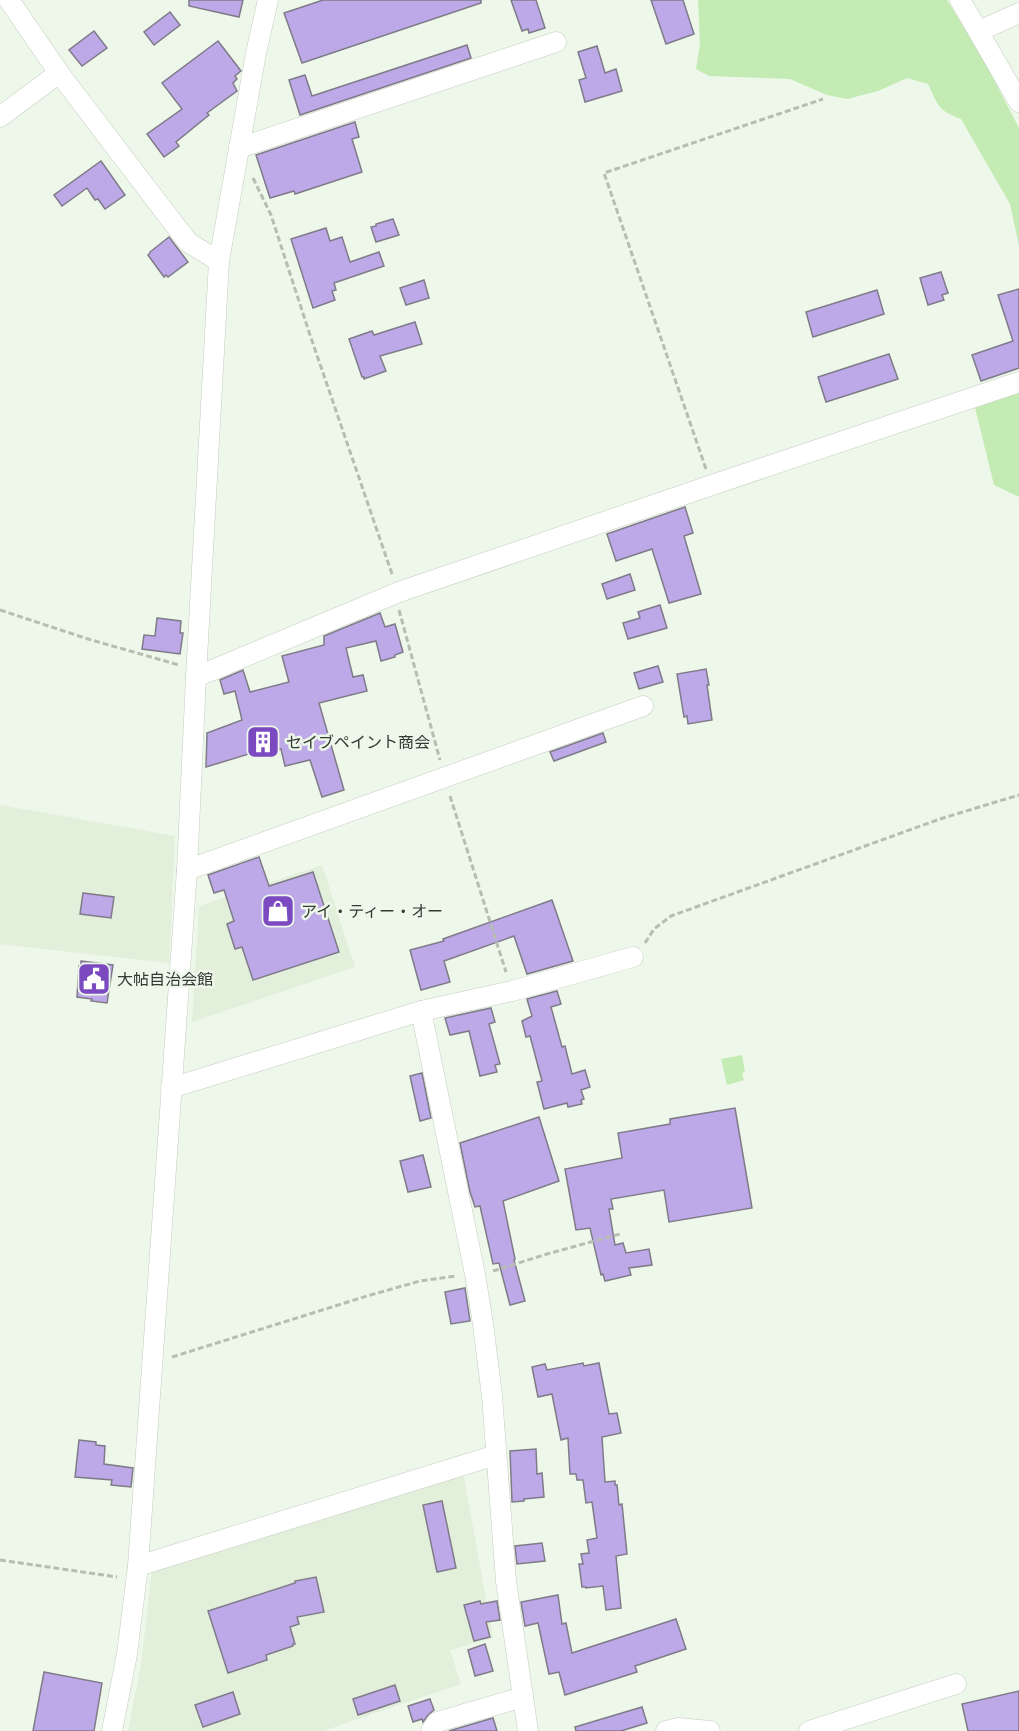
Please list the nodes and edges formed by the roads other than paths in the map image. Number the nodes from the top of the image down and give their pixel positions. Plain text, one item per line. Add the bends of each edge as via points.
1 (9, 0) edge
2 (268, 0) edge
3 (960, 0) edge
4 (1019, 13) edge
5 (979, 32) junction
6 (556, 42) dead end
7 (60, 73) junction
8 (1019, 102) edge
9 (0, 117) edge
10 (239, 148) junction
11 (219, 261) junction
12 (1019, 382) edge
13 (196, 673) junction
14 (643, 706) dead end
15 (187, 870) junction
16 (633, 957) road end
17 (420, 1011) junction
18 (171, 1088) junction
19 (496, 1455) junction
20 (138, 1573) junction
21 (956, 1684) dead end
22 (523, 1697) junction
23 (112, 1731) edge
24 (431, 1731) edge
25 (528, 1731) edge
26 (666, 1731) edge
27 (710, 1731) edge
28 (809, 1731) edge

1 - 7 street
2 - 10 street
3 - 5 street
4 - 5 street
5 - 8 street
6 - 10 street
7 - 9 street
7 - 11 street via 189,243
10 - 11 street
11 - 13 street
12 - 13 street via 399,592
13 - 15 street
14 - 15 street
15 - 18 street
16 - 17 street via 512,991
17 - 18 street
17 - 19 street via 475,1274
18 - 20 street
19 - 20 street via 359,1496
19 - 22 street via 506,1581
20 - 23 street
21 - 28 street
22 - 24 street via 437,1722
22 - 25 street
26 - 27 street

